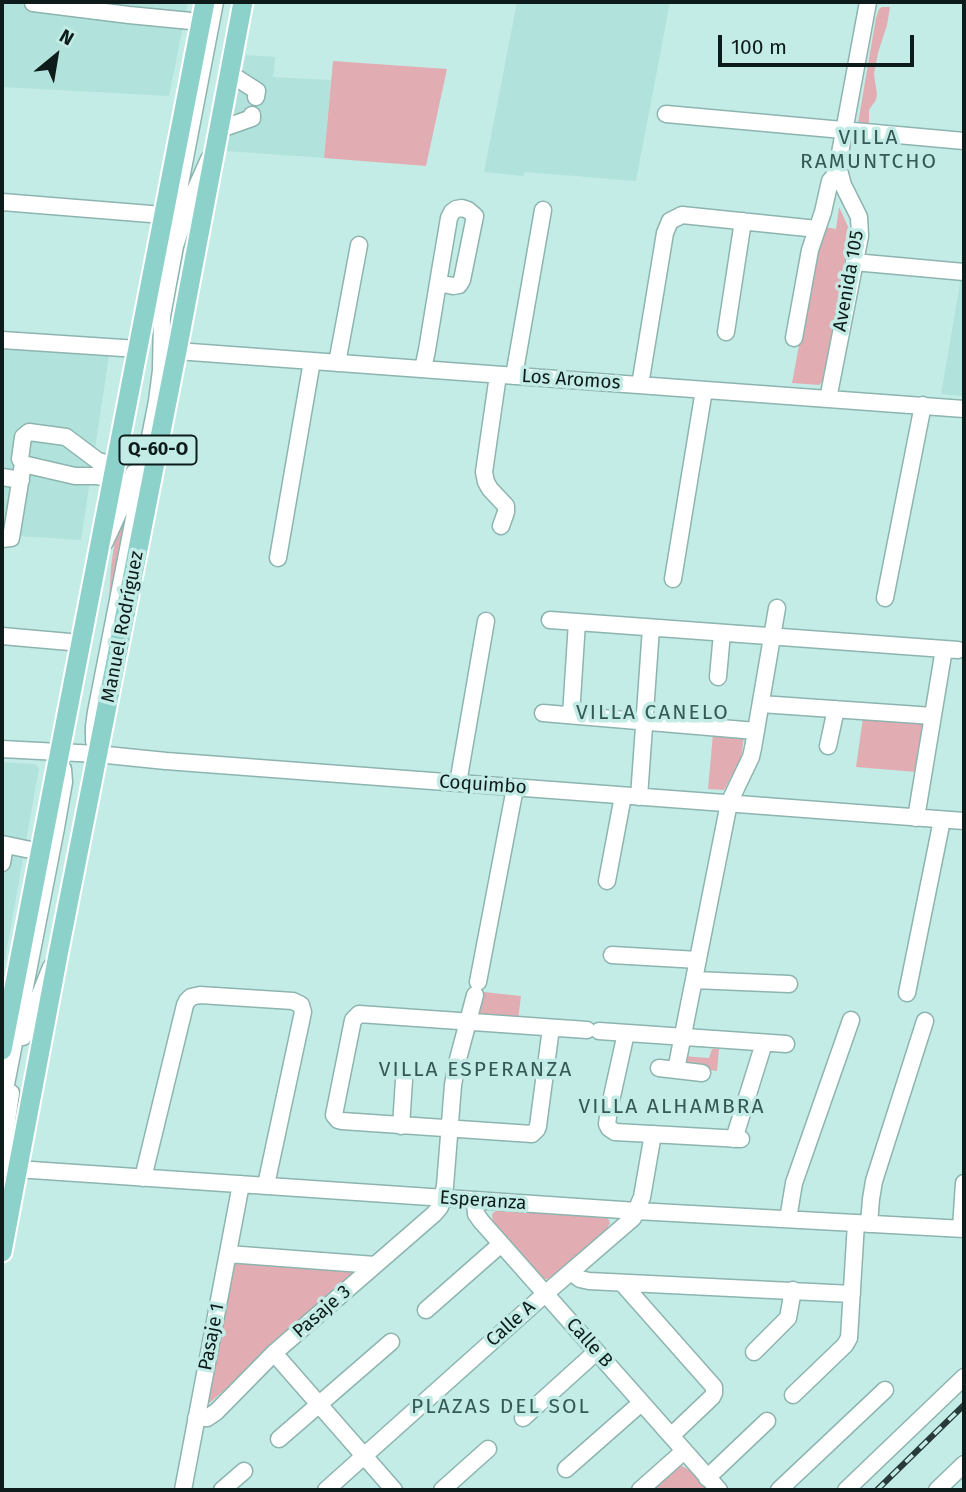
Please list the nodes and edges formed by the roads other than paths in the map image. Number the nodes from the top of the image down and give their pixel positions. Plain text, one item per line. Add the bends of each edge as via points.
1 (34, 2) edge
2 (205, 2) edge
3 (215, 2) edge
4 (243, 2) edge
5 (868, 2) edge
6 (201, 22) junction
7 (229, 73) junction
8 (256, 97) dead end
9 (667, 114) dead end
10 (252, 115) dead end
11 (844, 130) junction
12 (217, 138) junction
13 (964, 141) edge
14 (839, 170) junction
15 (2, 202) edge
16 (543, 210) dead end
17 (163, 215) junction
18 (743, 221) junction
19 (817, 229) junction
20 (359, 245) dead end
21 (854, 262) junction
22 (964, 272) edge
23 (438, 283) dead end
24 (726, 332) dead end
25 (794, 338) dead end
26 (2, 340) edge
27 (138, 349) junction
28 (177, 351) junction
29 (312, 361) junction
30 (337, 363) junction
31 (423, 369) junction
32 (506, 375) junction
33 (640, 385) junction
34 (704, 390) junction
35 (828, 399) junction
36 (922, 405) junction
37 (964, 409) edge
38 (22, 472) junction
39 (114, 472) junction
40 (2, 477) edge
41 (501, 526) dead end
42 (2, 539) edge
43 (278, 558) dead end
44 (95, 567) junction
45 (673, 579) dead end
46 (885, 598) dead end
47 (777, 608) dead end
48 (550, 620) dead end
49 (486, 621) dead end
50 (577, 622) junction
51 (651, 628) junction
52 (722, 633) junction
53 (2, 636) edge
54 (772, 637) junction
55 (81, 643) junction
56 (718, 677) dead end
57 (761, 704) junction
58 (836, 709) junction
59 (543, 713) dead end
60 (570, 715) junction
61 (933, 716) junction
62 (644, 722) junction
63 (756, 732) junction
64 (828, 746) dead end
65 (2, 749) edge
66 (59, 753) junction
67 (97, 754) junction
68 (457, 783) junction
69 (515, 788) junction
70 (631, 796) junction
71 (729, 803) junction
72 (916, 818) junction
73 (942, 820) junction
74 (964, 821) edge
75 (4, 845) edge
76 (40, 852) junction
77 (2, 863) edge
78 (607, 881) dead end
79 (612, 954) dead end
80 (698, 960) junction
81 (694, 980) junction
82 (789, 984) dead end
83 (907, 993) dead end
84 (851, 1020) dead end
85 (925, 1021) dead end
86 (467, 1022) junction
87 (551, 1028) junction
88 (626, 1033) junction
89 (682, 1037) junction
90 (764, 1043) junction
91 (786, 1044) dead end
92 (2, 1050) edge
93 (659, 1068) dead end
94 (676, 1070) junction
95 (702, 1073) dead end
96 (404, 1080) dead end
97 (2, 1105) edge
98 (401, 1126) junction
99 (449, 1129) junction
100 (653, 1134) junction
101 (8, 1169) edge
102 (143, 1178) junction
103 (964, 1182) edge
104 (241, 1184) junction
105 (266, 1185) junction
106 (443, 1198) junction
107 (2, 1199) edge
108 (475, 1200) junction
109 (637, 1211) junction
110 (788, 1219) junction
111 (863, 1224) junction
112 (963, 1228) edge
113 (500, 1244) junction
114 (2, 1252) edge
115 (228, 1254) junction
116 (375, 1265) junction
117 (570, 1272) junction
118 (622, 1283) junction
119 (793, 1290) junction
120 (545, 1294) junction
121 (852, 1294) junction
122 (426, 1310) dead end
123 (391, 1342) dead end
124 (596, 1352) junction
125 (754, 1352) dead end
126 (274, 1353) junction
127 (964, 1377) edge
128 (885, 1390) dead end
129 (793, 1395) dead end
130 (642, 1403) junction
131 (318, 1404) junction
132 (196, 1418) junction
133 (523, 1418) dead end
134 (767, 1421) dead end
135 (671, 1436) junction
136 (279, 1439) dead end
137 (488, 1449) dead end
138 (684, 1451) junction
139 (364, 1456) junction
140 (964, 1464) edge
141 (566, 1469) dead end
142 (244, 1471) dead end
143 (713, 1484) edge
144 (183, 1490) edge
145 (222, 1490) edge
146 (327, 1490) edge
147 (394, 1490) edge
148 (442, 1490) edge
149 (640, 1490) edge
150 (779, 1490) edge
151 (846, 1490) edge
152 (937, 1490) edge

1 - 6 street
2 - 6 main road, Manuel Rodríguez / Q-60-O
3 - 44 street via 156,308 152,384 138,461
4 - 7 main road, Manuel Rodríguez / Q-60-O
5 - 11 street, Avenida 105
6 - 17 main road, Manuel Rodríguez / Q-60-O
7 - 8 street via 257,91
7 - 12 main road, Manuel Rodríguez / Q-60-O
9 - 11 street
10 - 12 street
11 - 13 street
11 - 14 street, Avenida 105
12 - 28 main road, Manuel Rodríguez / Q-60-O
12 - 67 street via 178,233 171,268 162,316 157,401 94,721
14 - 19 street via 831,181
14 - 21 street, Avenida 105 via 860,225
15 - 17 street
16 - 32 street
17 - 27 main road, Manuel Rodríguez / Q-60-O
18 - 19 street
18 - 24 street
18 - 33 street via 682,215 667,225
19 - 25 street
20 - 30 street
21 - 22 street
21 - 35 street, Avenida 105
23 - 31 street
26 - 27 street
27 - 39 main road, Manuel Rodríguez / Q-60-O
28 - 29 street, Los Aromos
28 - 67 main road, Manuel Rodríguez / Q-60-O
29 - 30 street, Los Aromos
29 - 43 street
30 - 31 street, Los Aromos
31 - 32 street, Los Aromos
32 - 33 street, Los Aromos
32 - 41 street via 484,472 490,489 506,506
33 - 34 street, Los Aromos
34 - 35 street, Los Aromos
34 - 45 street
35 - 36 street, Los Aromos
36 - 37 street, Los Aromos
36 - 46 street
38 - 39 street via 75,476
38 - 39 street via 23,437 29,432 66,437
38 - 40 street
38 - 42 street via 11,538
39 - 44 main road, Manuel Rodríguez / Q-60-O
44 - 55 main road, Manuel Rodríguez / Q-60-O
47 - 54 street
48 - 50 street
49 - 68 street
50 - 51 street
50 - 60 street
51 - 52 street
51 - 62 street
52 - 54 street
52 - 56 street
53 - 55 street
54 - 57 street
54 - 61 street via 951,650
55 - 66 main road, Manuel Rodríguez / Q-60-O
57 - 58 street
57 - 63 street
58 - 61 street
58 - 64 street
59 - 60 street
60 - 62 street
61 - 72 street
62 - 63 street
62 - 70 street
63 - 71 street via 751,757
65 - 66 street, Coquimbo
66 - 67 street, Coquimbo
66 - 76 main road, Manuel Rodríguez / Q-60-O
66 - 97 street via 64,782
67 - 68 street, Coquimbo
67 - 101 main road, Manuel Rodríguez / Q-60-O via 58,955
68 - 69 street, Coquimbo
69 - 70 street, Coquimbo
69 - 86 street
70 - 71 street, Coquimbo
70 - 78 street
71 - 72 street, Coquimbo
71 - 80 street
72 - 73 street, Coquimbo
73 - 74 street, Coquimbo
73 - 83 street
75 - 76 street
75 - 77 street
76 - 92 main road, Manuel Rodríguez / Q-60-O
79 - 80 street
80 - 81 street
81 - 82 street
81 - 89 street
84 - 110 street via 794,1183
85 - 111 street
86 - 87 street
86 - 98 street via 357,1015 335,1118
86 - 99 street
87 - 88 street
87 - 99 street via 535,1132
88 - 89 street
88 - 100 street via 607,1124 615,1132
89 - 90 street
89 - 94 street
90 - 91 street
90 - 100 street via 738,1139
93 - 94 street
94 - 95 street
96 - 98 street
98 - 99 street
99 - 106 street
100 - 109 street
101 - 102 street, Esperanza
101 - 107 street
101 - 114 main road, Manuel Rodríguez / Q-60-O
102 - 104 street, Esperanza
102 - 105 street via 187,1001 200,995 293,1001 301,1005 303,1013
103 - 112 street
104 - 105 street, Esperanza
104 - 115 street, Pasaje 1
105 - 106 street, Esperanza
106 - 108 street, Esperanza
106 - 116 street, Pasaje 3 via 434,1214
108 - 109 street, Esperanza
108 - 113 street, Calle B via 476,1214
109 - 110 street, Esperanza
109 - 117 street, Calle A
110 - 111 street, Esperanza
111 - 112 street, Esperanza
111 - 121 street
113 - 120 street, Calle B
113 - 122 street
115 - 116 street
115 - 132 street, Pasaje 1
116 - 126 street, Pasaje 3
117 - 118 street via 580,1279
117 - 120 street, Calle A
118 - 119 street
118 - 135 street via 715,1387 714,1394
119 - 121 street
119 - 125 street via 788,1318
120 - 124 street, Calle B
120 - 139 street, Calle A
121 - 129 street via 847,1341
123 - 131 street
124 - 130 street, Calle B
124 - 133 street
126 - 131 street
126 - 132 street, Pasaje 3 via 216,1412
127 - 151 street
128 - 150 street
130 - 135 street, Calle B
130 - 141 street
131 - 136 street
131 - 139 street
132 - 144 street, Pasaje 1
134 - 143 street
135 - 138 street, Calle B
137 - 148 street
138 - 143 street, Calle B
138 - 149 street
139 - 146 street, Calle A
139 - 147 street
140 - 152 street
142 - 145 street

